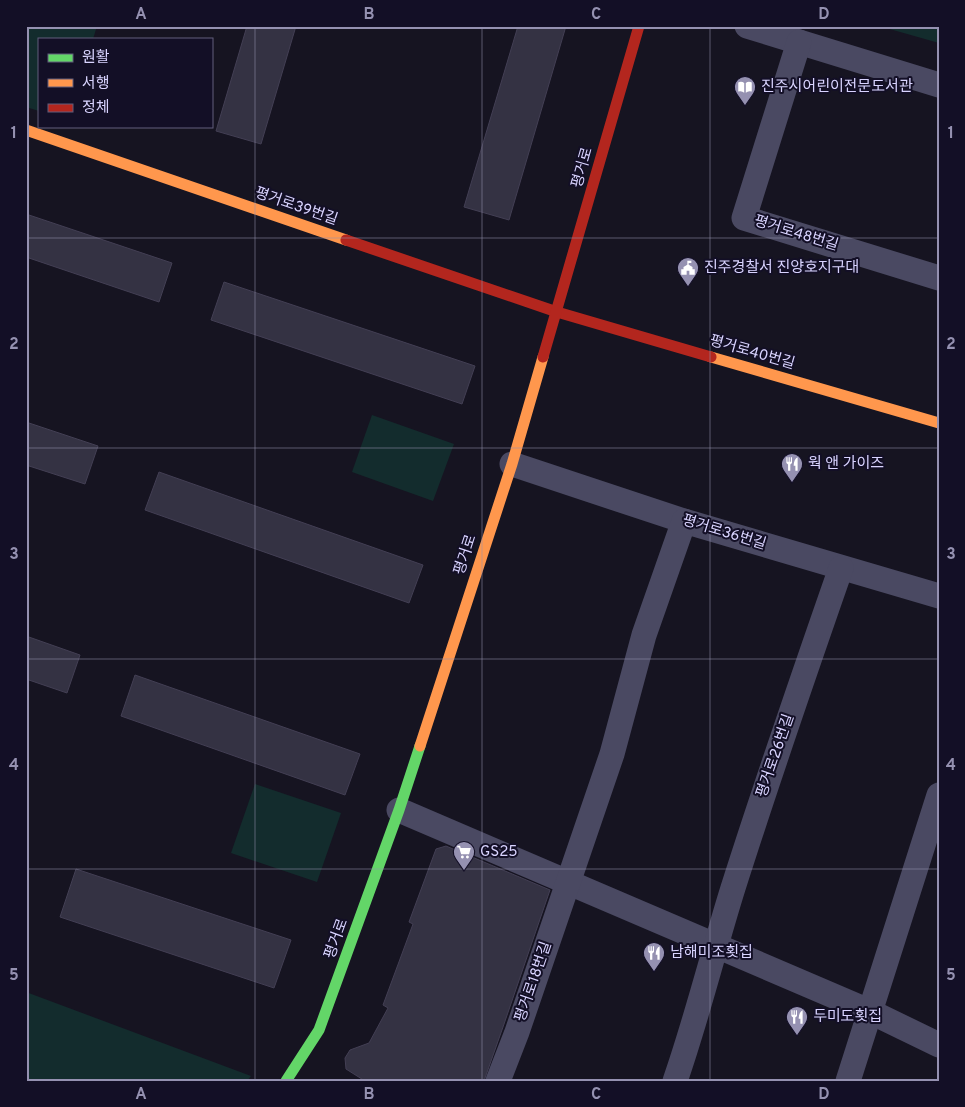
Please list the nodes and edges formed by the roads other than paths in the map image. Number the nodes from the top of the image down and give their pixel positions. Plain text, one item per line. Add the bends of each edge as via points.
1 (639, 26) edge
2 (747, 26) edge
3 (798, 42) junction
4 (939, 85) edge
5 (26, 130) edge
6 (939, 278) edge
7 (557, 312) junction
8 (939, 423) edge
9 (512, 464) junction
10 (684, 521) junction
11 (841, 568) junction
12 (939, 596) edge
13 (939, 795) edge
14 (399, 810) junction
15 (568, 883) junction
16 (715, 945) junction
17 (871, 1012) junction
18 (939, 1044) edge
19 (286, 1081) edge
20 (498, 1081) edge
21 (674, 1081) edge
22 (848, 1081) edge

1 - 7 street, 평거로
2 - 3 street
3 - 4 street
3 - 6 street, 평거로48번길 via 744,218
5 - 7 street, 평거로39번길
7 - 8 street, 평거로40번길
7 - 9 street, 평거로
9 - 10 street, 평거로36번길
9 - 14 street, 평거로
10 - 11 street, 평거로36번길
10 - 15 street via 644,635 612,754
11 - 12 street, 평거로36번길
11 - 16 street, 평거로26번길
13 - 17 street
14 - 15 street
14 - 19 street, 평거로 via 319,1030
15 - 16 street
15 - 20 street, 평거로18번길
16 - 17 street
16 - 21 street via 688,1044
17 - 18 street
17 - 22 street

